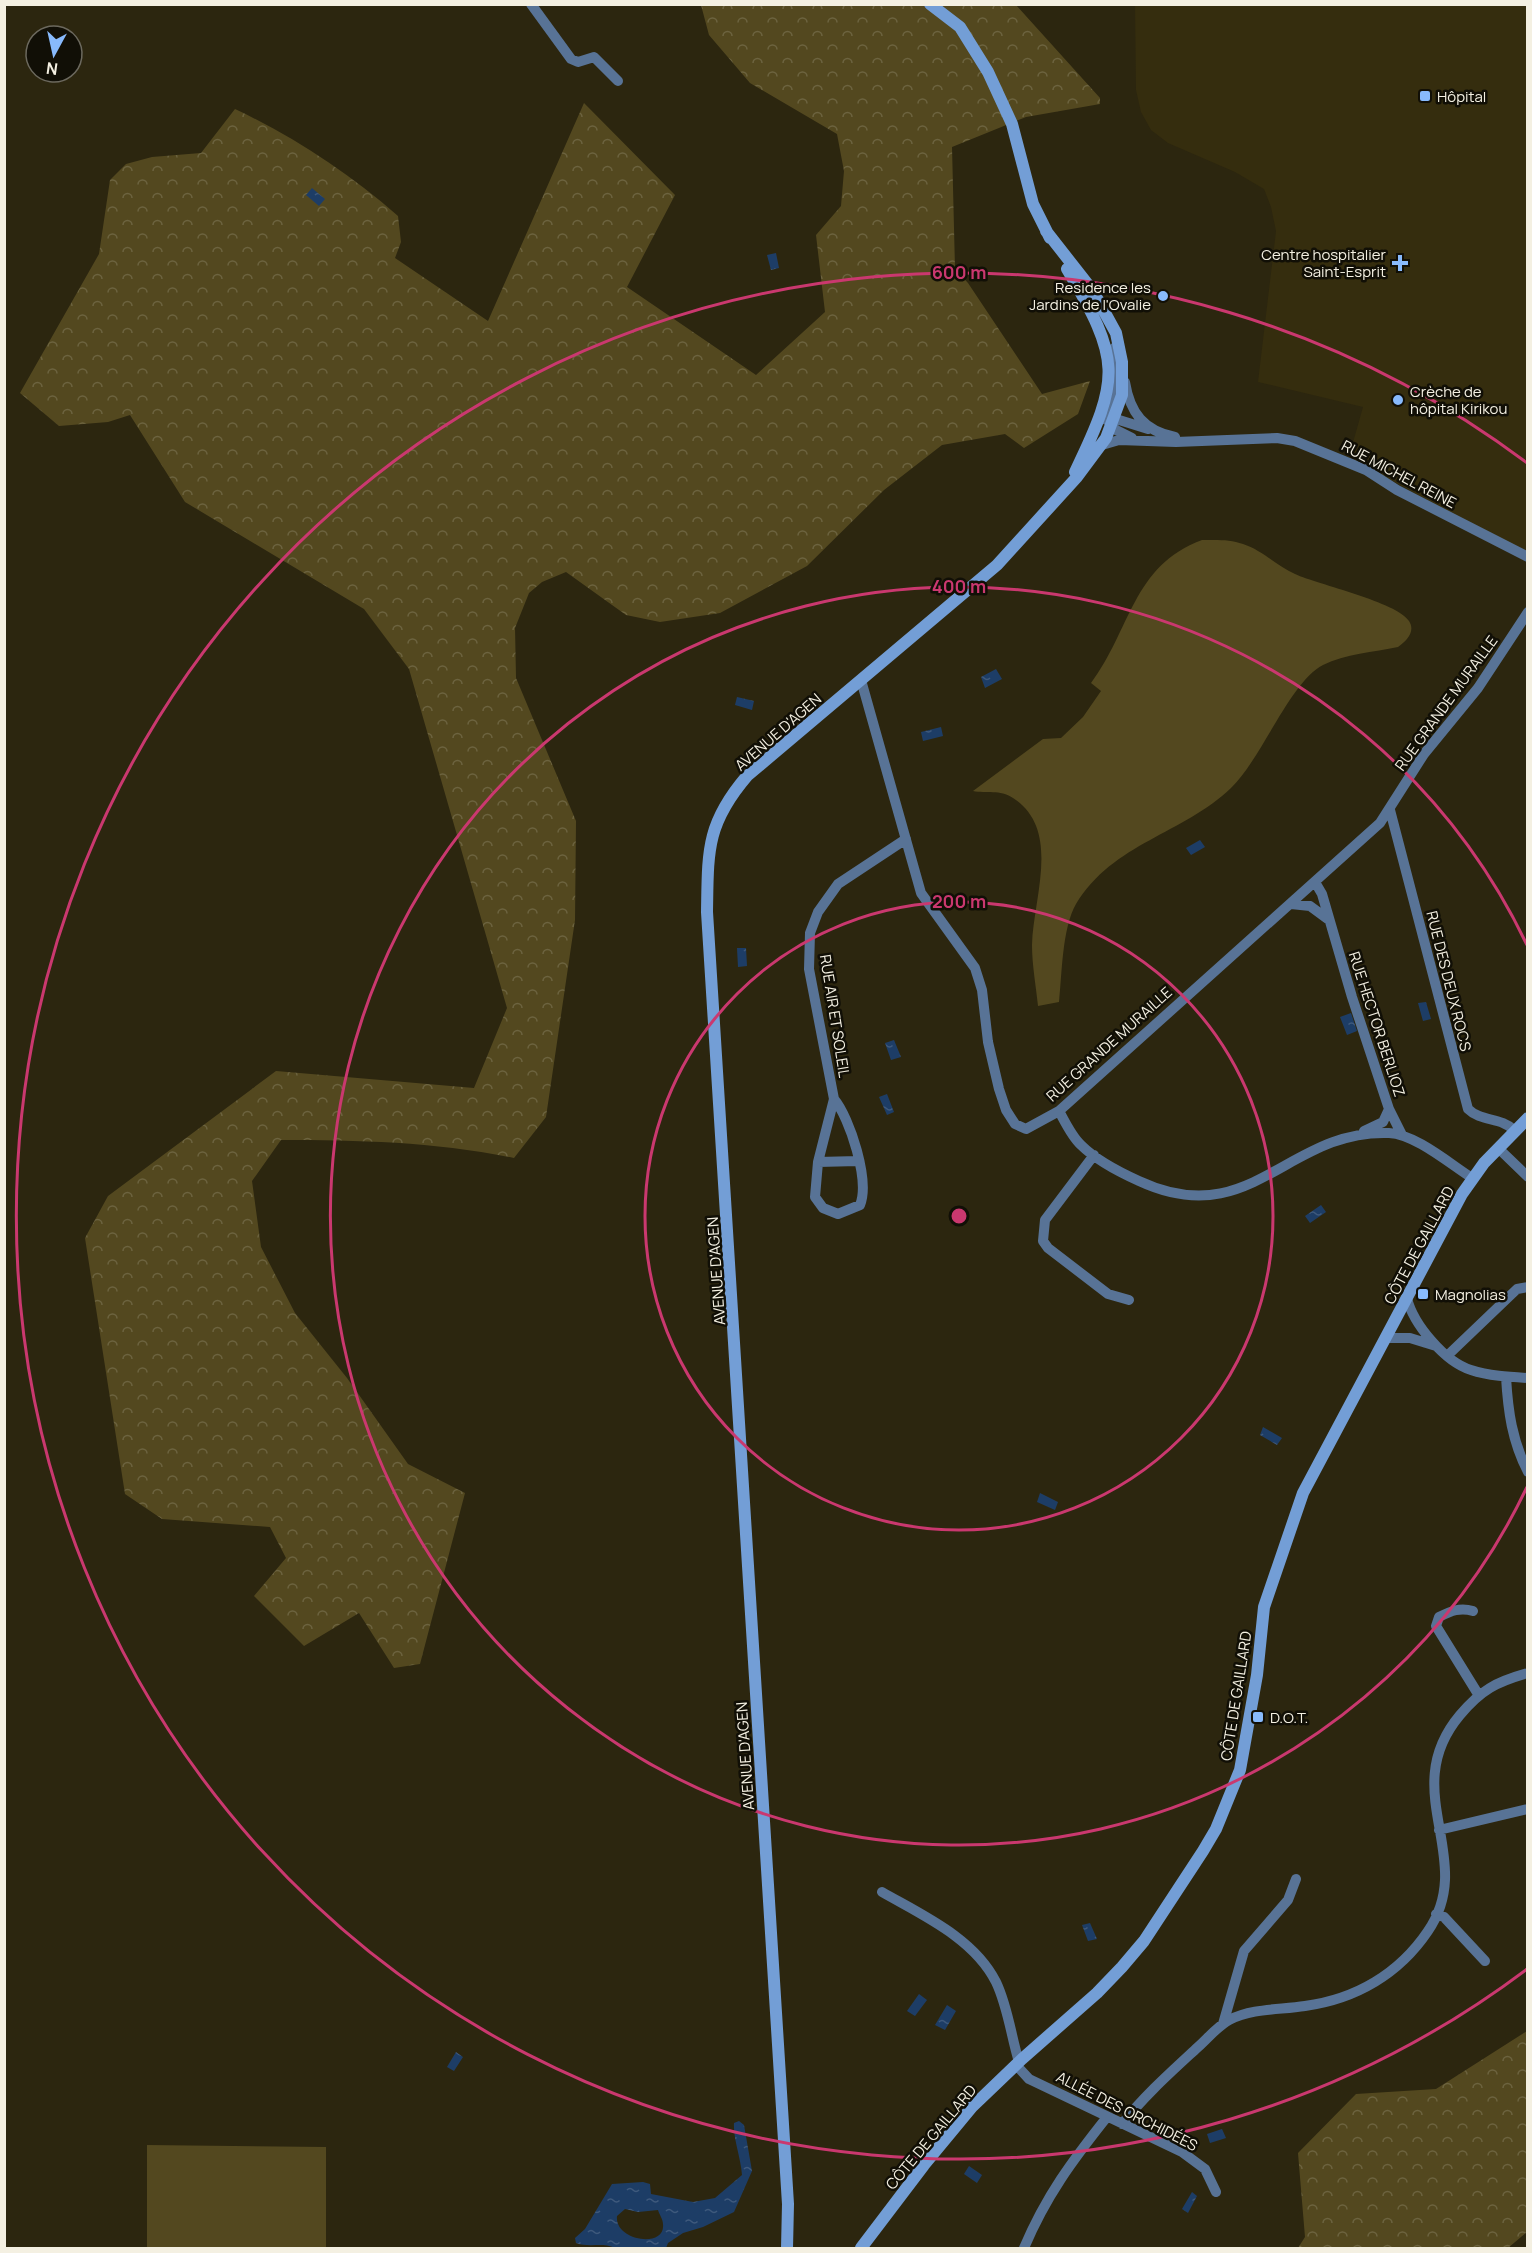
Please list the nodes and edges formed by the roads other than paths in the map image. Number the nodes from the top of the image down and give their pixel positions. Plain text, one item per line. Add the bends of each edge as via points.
1 (531, 4) edge
2 (930, 4) edge
3 (618, 81) dead end
4 (1046, 231) junction
5 (1095, 316) junction
6 (1122, 362) junction
7 (1111, 422) junction
8 (1095, 429) junction
9 (1149, 429) junction
10 (1135, 439) junction
11 (1214, 441) junction
12 (1102, 446) junction
13 (1066, 489) junction
14 (1527, 557) edge
15 (1527, 612) edge
16 (861, 680) junction
17 (1390, 810) junction
18 (906, 839) junction
19 (1316, 882) junction
20 (1291, 904) junction
21 (1329, 920) junction
22 (834, 1099) junction
23 (1389, 1109) junction
24 (1059, 1111) junction
25 (1527, 1118) edge
26 (1514, 1130) junction
27 (1402, 1135) junction
28 (1338, 1140) junction
29 (1498, 1148) junction
30 (1094, 1155) junction
31 (858, 1161) junction
32 (818, 1162) junction
33 (1472, 1178) junction
34 (1527, 1178) edge
35 (1527, 1287) edge
36 (1407, 1298) junction
37 (1129, 1300) dead end
38 (1386, 1338) junction
39 (1444, 1351) junction
40 (1506, 1377) junction
41 (1527, 1378) edge
42 (1527, 1472) edge
43 (1473, 1611) dead end
44 (1527, 1673) edge
45 (1478, 1694) junction
46 (1527, 1809) edge
47 (1439, 1830) junction
48 (1296, 1879) dead end
49 (882, 1892) dead end
50 (1436, 1914) junction
51 (1485, 1961) dead end
52 (1223, 2024) junction
53 (1017, 2064) junction
54 (1107, 2117) junction
55 (1122, 2124) junction
56 (1216, 2192) dead end
57 (794, 2248) edge
58 (861, 2248) edge
59 (1024, 2248) edge

1 - 3 street via 571,59 578,62 594,57
2 - 4 main road via 967,36 988,72 1012,124 1026,184
4 - 5 main road, AVENUE D'AGEN
4 - 6 main road, AVENUE D'AGEN via 1111,320
5 - 7 street via 1106,322 1115,355 1117,384
5 - 8 main road, AVENUE D'AGEN via 1106,343 1109,383
6 - 7 main road, AVENUE D'AGEN via 1122,395
6 - 9 street via 1130,401
7 - 8 street
7 - 9 street, RUE MICHEL REINE
7 - 10 street, RUE MICHEL REINE
7 - 12 main road, AVENUE D'AGEN
8 - 13 main road, AVENUE D'AGEN
9 - 11 street, RUE MICHEL REINE via 1182,439
10 - 11 street, RUE MICHEL REINE
10 - 12 street, RUE MICHEL REINE
11 - 14 street, RUE MICHEL REINE via 1277,438 1308,445 1366,470 1428,507
12 - 13 main road, AVENUE D'AGEN
13 - 16 main road, AVENUE D'AGEN via 997,565
15 - 17 street, RUE GRANDE MURAILLE via 1478,688 1424,754
16 - 18 street, RUE GRANDE MURAILLE
16 - 57 main road, AVENUE D'AGEN via 738,786 713,831 708,882 788,2204
17 - 19 street, RUE GRANDE MURAILLE
17 - 26 street, RUE DES DEUX ROCS via 1468,1108 1477,1115 1503,1121
18 - 22 street, RUE AIR ET SOLEIL via 838,884 818,912 810,933 809,969
18 - 24 street, RUE GRANDE MURAILLE via 921,893 975,968 992,1062 1006,1110 1015,1124 1026,1129
19 - 20 street, RUE GRANDE MURAILLE
19 - 21 street, RUE HECTOR BERLIOZ
20 - 21 street via 1310,906
20 - 24 street, RUE GRANDE MURAILLE
21 - 23 street, RUE HECTOR BERLIOZ
22 - 31 street, RUE AIR ET SOLEIL via 843,1110
22 - 32 street, RUE AIR ET SOLEIL
23 - 27 street, RUE HECTOR BERLIOZ
23 - 28 street via 1383,1122
24 - 30 street via 1080,1144
25 - 26 main road, CÔTE DE GAILLARD
26 - 29 main road, CÔTE DE GAILLARD
27 - 28 street via 1379,1133
27 - 33 street
28 - 30 street via 1219,1196 1180,1195 1152,1187
29 - 33 main road, CÔTE DE GAILLARD
29 - 34 street
30 - 37 street via 1045,1220 1043,1241 1108,1294
31 - 32 street
31 - 32 street, RUE AIR ET SOLEIL via 862,1200 853,1210 838,1214 823,1208 815,1197
33 - 36 main road, CÔTE DE GAILLARD
35 - 39 street via 1517,1289
36 - 38 main road, CÔTE DE GAILLARD
36 - 39 street via 1414,1319
38 - 39 street via 1410,1338
38 - 53 main road, CÔTE DE GAILLARD via 1302,1493 1288,1530 1264,1607 1245,1750 1216,1829 1184,1884 1129,1958 1097,1993
39 - 40 street via 1472,1371
40 - 41 street
40 - 42 street via 1516,1449
43 - 45 street via 1453,1610 1439,1617 1436,1626
44 - 45 street
45 - 47 street via 1449,1728 1434,1767 1433,1793
46 - 47 street
47 - 50 street via 1446,1855 1446,1880
48 - 52 street via 1288,1900 1244,1951
49 - 53 street via 945,1928 974,1953 995,1981 1005,2005
50 - 51 street via 1444,1917
50 - 52 street via 1413,1952 1364,1990 1343,2000 1267,2009
52 - 55 street via 1146,2095
53 - 54 street, ALLÉE DES ORCHIDÉES via 1029,2079
53 - 58 main road, CÔTE DE GAILLARD via 972,2107
54 - 55 street, ALLÉE DES ORCHIDÉES
54 - 59 street via 1041,2208
55 - 56 street, ALLÉE DES ORCHIDÉES via 1182,2152 1205,2169

